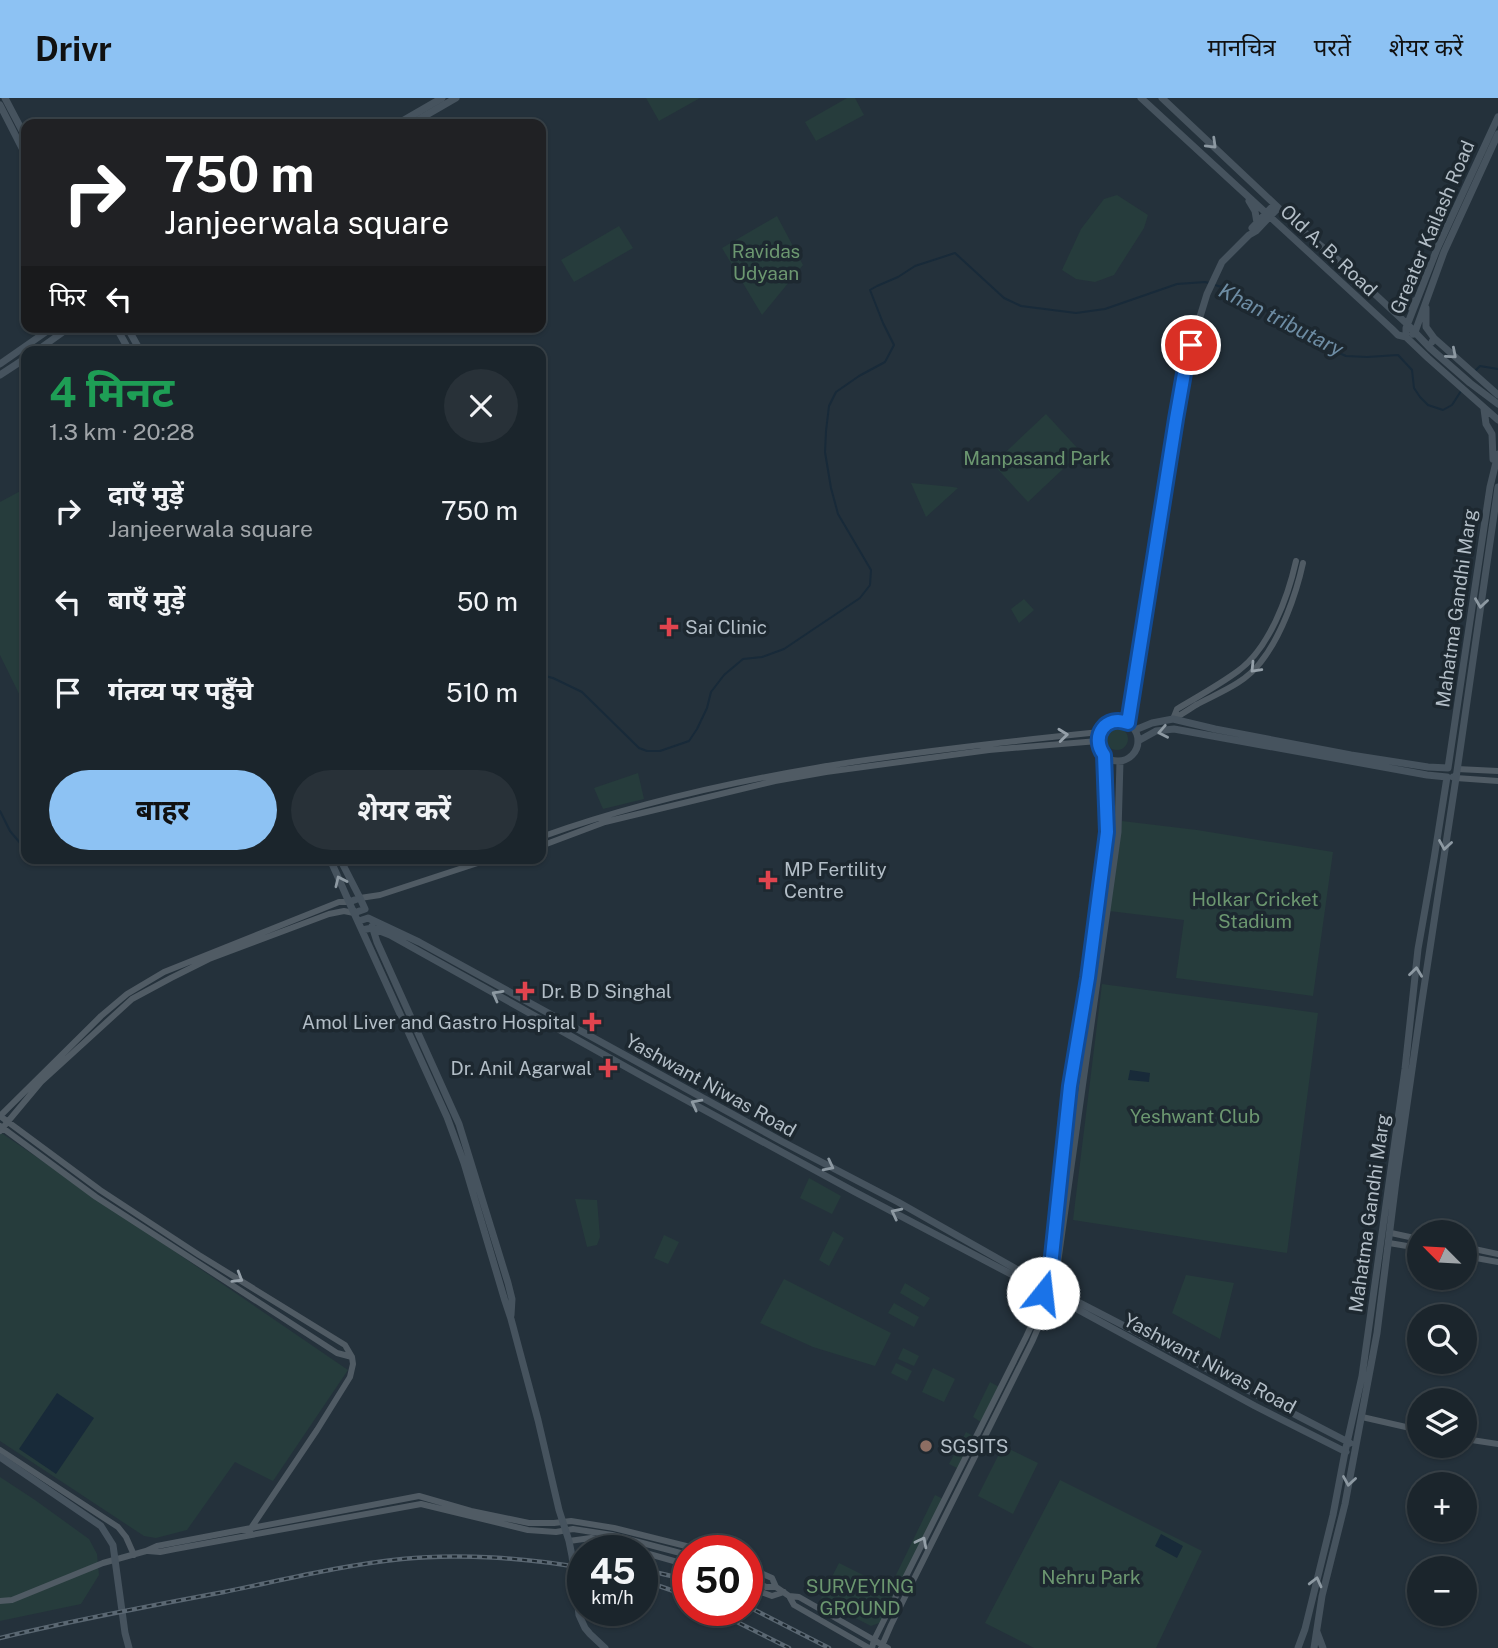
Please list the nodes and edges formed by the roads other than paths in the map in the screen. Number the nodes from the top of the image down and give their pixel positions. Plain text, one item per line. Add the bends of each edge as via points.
1 (5, 98) edge
2 (442, 98) edge
3 (456, 98) edge
4 (1141, 98) edge
5 (1162, 98) edge
6 (0, 105) edge
7 (1498, 117) edge
8 (406, 119) edge
9 (420, 119) edge
10 (21, 128) edge
11 (1498, 134) edge
12 (21, 146) edge
13 (1240, 172) junction
14 (1245, 194) junction
15 (1276, 206) junction
16 (1268, 215) junction
17 (1285, 215) junction
18 (1259, 224) junction
19 (1302, 247) junction
20 (1418, 298) junction
21 (1384, 303) junction
22 (1425, 304) junction
23 (1408, 324) junction
24 (1415, 332) junction
25 (44, 333) edge
26 (62, 333) edge
27 (1402, 336) junction
28 (1434, 338) junction
29 (26, 346) edge
30 (43, 346) edge
31 (1430, 348) junction
32 (21, 349) edge
33 (21, 361) edge
34 (0, 364) edge
35 (0, 375) edge
36 (1457, 378) junction
37 (1480, 379) junction
38 (1473, 385) junction
39 (1498, 395) edge
40 (1498, 404) edge
41 (1484, 408) junction
42 (1498, 420) edge
43 (1498, 454) edge
44 (1493, 470) junction
45 (1498, 487) edge
46 (1300, 562) dead end
47 (1172, 719) junction
48 (1128, 723) junction
49 (1135, 730) junction
50 (1100, 732) junction
51 (1098, 741) junction
52 (1138, 741) junction
53 (1104, 755) junction
54 (1120, 761) junction
55 (1448, 768) junction
56 (1498, 771) edge
57 (1456, 773) junction
58 (1447, 777) junction
59 (1498, 781) edge
60 (546, 835) edge
61 (546, 844) edge
62 (332, 864) edge
63 (343, 864) edge
64 (474, 864) edge
65 (373, 897) junction
66 (360, 898) junction
67 (349, 902) junction
68 (365, 909) junction
69 (354, 913) junction
70 (368, 918) junction
71 (359, 921) junction
72 (372, 928) junction
73 (362, 930) junction
74 (145, 988) junction
75 (0, 1116) edge
76 (7, 1121) junction
77 (1, 1128) edge
78 (478, 1197) junction
79 (1394, 1234) junction
80 (1407, 1236) edge
81 (1393, 1244) junction
82 (1407, 1246) edge
83 (1477, 1250) edge
84 (1498, 1254) edge
85 (1477, 1258) edge
86 (1498, 1262) edge
87 (1054, 1268) junction
88 (1022, 1273) junction
89 (1048, 1291) junction
90 (1068, 1297) junction
91 (1079, 1310) junction
92 (1039, 1316) junction
93 (352, 1357) junction
94 (1362, 1418) junction
95 (1407, 1427) edge
96 (1477, 1441) edge
97 (1347, 1442) junction
98 (1498, 1444) edge
99 (1356, 1446) junction
100 (0, 1450) edge
101 (1345, 1452) junction
102 (1353, 1455) junction
103 (0, 1457) edge
104 (250, 1532) junction
105 (567, 1535) edge
106 (672, 1542) edge
107 (672, 1551) edge
108 (134, 1555) junction
109 (763, 1574) edge
110 (763, 1586) edge
111 (776, 1587) junction
112 (763, 1593) edge
113 (787, 1594) junction
114 (0, 1601) edge
115 (585, 1626) edge
116 (1316, 1628) junction
117 (874, 1640) junction
118 (884, 1647) edge
119 (129, 1648) edge
120 (605, 1648) edge
121 (871, 1648) edge
122 (1298, 1648) edge
123 (1314, 1648) edge
124 (1323, 1648) edge

1 - 10 main road
2 - 8 main road
3 - 9 main road
4 - 14 main road, Old A. B. Road
5 -> 13 main road, Old A. B. Road
6 - 12 main road
7 - 20 main road, Greater Kailash Road
11 - 22 main road, Greater Kailash Road
13 - 15 main road, Old A. B. Road
13 - 17 street
14 - 16 main road, Old A. B. Road
14 - 18 main road
15 - 16 main road
15 - 17 main road, Old A. B. Road
16 - 18 main road
16 - 19 main road, Old A. B. Road
17 - 21 main road, Old A. B. Road
18 - 19 main road via 1270,224
18 - 48 main road via 1222,262 1186,362
19 - 27 main road, Old A. B. Road
20 - 21 main road via 1401,310
20 - 23 main road, Greater Kailash Road
21 - 23 main road, Old A. B. Road
22 - 24 main road, Greater Kailash Road
22 - 28 main road via 1426,327
23 - 24 main road, Old A. B. Road
23 - 27 main road, Greater Kailash Road
24 - 27 main road, Greater Kailash Road
24 - 31 main road, Old A. B. Road
25 - 29 main road
26 - 30 main road
27 - 36 main road, Old A. B. Road
28 - 31 main road
28 -> 37 main road
31 - 36 main road, Old A. B. Road
32 - 34 main road
33 - 35 main road
36 - 38 main road, Old A. B. Road
36 - 41 main road, Old A. B. Road
37 - 38 main road
37 - 39 main road
38 - 40 main road, Old A. B. Road
41 - 42 main road, Old A. B. Road
41 - 44 main road via 1492,434
43 - 44 main road, Mahatma Gandhi Marg
44 - 55 main road, Mahatma Gandhi Marg
45 -> 57 main road, Mahatma Gandhi Marg
46 - 47 street via 1268,637 1254,656 1240,670 1177,709
47 - 49 main road
47 - 55 main road via 1352,755
48 - 49 main road
48 - 50 main road via 1112,722
49 - 52 main road
50 - 51 main road
60 -> 50 street via 615,812 773,775 943,748
51 - 53 main road
51 - 61 street via 989,750 775,781 606,822
52 - 54 main road via 1135,752
58 -> 52 main road via 1174,729 1156,731
53 - 54 main road
53 - 87 main road via 1107,832 1070,1086
54 - 87 main road via 1118,832
55 - 57 main road
55 - 58 main road, Mahatma Gandhi Marg
56 - 57 street
57 - 58 main road
57 - 59 street
57 -> 79 main road, Mahatma Gandhi Marg via 1396,1181
97 -> 58 main road, Mahatma Gandhi Marg via 1367,1343 1418,949
67 -> 62 main road
63 - 66 main road
64 - 65 street
65 - 66 street
65 - 68 street
66 - 67 main road
66 - 68 main road
67 - 69 main road
67 - 74 street via 339,902 164,972
68 - 69 main road
68 - 70 main road
69 - 71 main road
69 - 74 street via 337,911 317,918
70 - 71 main road
70 - 72 main road
70 -> 88 main road, Yashwant Niwas Road
71 - 73 main road
72 - 73 main road
72 - 78 main road via 458,1124
89 -> 72 main road, Yashwant Niwas Road via 855,1192
73 - 78 main road
74 - 75 street via 127,994 101,1016
74 - 76 street via 40,1082
75 - 76 street
76 - 77 street
76 -> 93 street via 100,1190 345,1345
77 - 93 street via 96,1196 337,1353
78 - 105 main road via 509,1283 511,1319
79 - 80 street
79 - 81 main road, Mahatma Gandhi Marg
81 - 82 street
81 - 94 main road, Mahatma Gandhi Marg
83 - 84 street
85 - 86 street
87 - 88 main road via 1043,1275
87 - 89 main road
87 - 90 main road
88 - 89 main road, Yashwant Niwas Road
89 - 90 main road, Yashwant Niwas Road
89 - 91 main road, Yashwant Niwas Road
89 - 92 street
89 - 92 street via 1038,1298
90 - 97 main road, Yashwant Niwas Road
91 - 92 main road via 1057,1306
91 - 101 main road, Yashwant Niwas Road
117 -> 92 street
92 - 118 street via 1032,1342
93 - 104 street via 353,1371 345,1385
94 - 95 street
94 - 99 main road, Mahatma Gandhi Marg
96 - 98 street
97 - 99 main road, Yashwant Niwas Road
97 - 101 main road, Mahatma Gandhi Marg
99 - 102 main road, Mahatma Gandhi Marg
100 - 108 street via 118,1527
101 - 102 main road, Yashwant Niwas Road
122 -> 101 main road, Mahatma Gandhi Marg
102 -> 116 main road, Mahatma Gandhi Marg
103 - 119 main road via 101,1526 113,1545
104 - 106 street via 419,1496 528,1523 571,1521
104 - 107 street via 421,1504 528,1530 573,1529
104 - 108 street
108 - 114 street
109 - 111 street via 772,1578
110 - 111 street
111 - 113 street
112 - 113 street
113 - 117 street
113 - 121 street via 794,1605
115 - 120 main road
116 - 123 main road, Mahatma Gandhi Marg
116 - 124 main road
117 - 118 street
117 - 121 street

